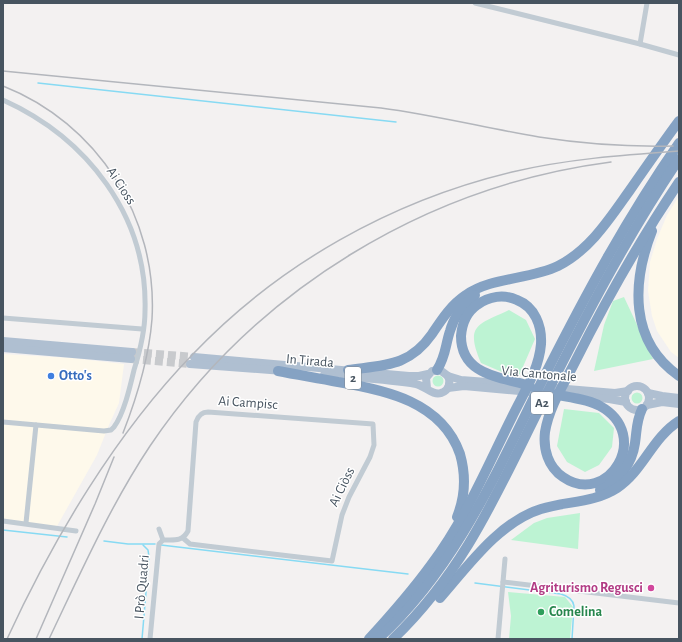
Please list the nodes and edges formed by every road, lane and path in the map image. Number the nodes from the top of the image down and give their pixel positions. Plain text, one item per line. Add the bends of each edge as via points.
1 (475, 3) edge
2 (647, 3) edge
3 (640, 44) junction
4 (679, 55) edge
5 (3, 100) edge
6 (679, 121) edge
7 (679, 143) edge
8 (679, 159) edge
9 (677, 186) edge
10 (495, 283) junction
11 (3, 318) edge
12 (142, 329) junction
13 (3, 341) edge
14 (3, 348) edge
15 (348, 370) junction
16 (278, 371) junction
17 (432, 372) junction
18 (448, 376) junction
19 (679, 376) edge
20 (521, 386) junction
21 (427, 388) junction
22 (448, 388) junction
23 (628, 391) junction
24 (648, 393) junction
25 (548, 394) joint
26 (568, 394) junction
27 (679, 398) edge
28 (626, 402) junction
29 (679, 404) edge
30 (645, 407) junction
31 (3, 422) edge
32 (679, 422) edge
33 (373, 424) joint
34 (36, 425) junction
35 (561, 504) junction
36 (3, 521) edge
37 (26, 523) junction
38 (159, 529) dead end
39 (76, 531) dead end
40 (183, 538) junction
41 (163, 540) junction
42 (442, 550) junction
43 (505, 559) dead end
44 (503, 583) junction
45 (679, 604) edge
46 (150, 639) edge
47 (369, 639) edge
48 (378, 639) edge
49 (393, 639) edge
50 (402, 639) edge
51 (498, 639) edge

1 - 3 street
2 - 3 street
3 - 4 street
5 - 12 street, Ai Cioss via 45,123 72,144 97,171 116,198 128,219 141,264 145,304
6 - 10 highway via 608,220 581,250 548,270
7 - 48 highway, A2 via 601,268 462,536 425,589
8 - 49 highway, A2 via 596,296 475,534 433,597
9 - 19 highway, A2 via 652,231 644,253 638,295 642,322 649,341 661,360
9 - 26 highway, A2 via 642,239 608,299 562,388 548,422 546,451 554,468 563,477 574,482 585,484 598,481 611,474 619,464 624,448 623,432 615,417 602,407
10 - 15 highway via 475,290 458,301 427,341 410,356 388,365
10 - 17 highway via 462,307 450,331 445,354
11 - 12 street
12 - 34 street, Ai Cioss via 137,362 114,428 104,431
13 - 14 main road via 132,355
15 - 16 main road, In Tirada / 2 via 192,360
15 - 17 main road, 2 via 415,376
16 - 21 main road, In Tirada / 2 via 411,384
16 - 42 highway, A2 via 363,386 391,394 423,408 443,425 459,453 464,481 459,510
17 - 18 main road via 442,371
17 - 21 main road via 426,380
18 - 20 main road, Via Cantonale via 461,380
18 - 22 main road
20 - 22 main road, Via Cantonale
20 - 25 main road, Via Cantonale
20 - 26 main road, Via Cantonale
20 - 42 highway, A2 via 482,372 472,364 466,354 461,338 464,322 474,307 486,300 507,297 530,308 540,327 540,353 530,380 479,484
21 - 22 main road via 438,394
23 - 24 main road via 638,386
23 - 26 main road, Via Cantonale
23 - 28 main road
24 - 27 main road
24 - 30 main road via 649,399
25 - 26 highway, A2
26 - 28 main road, Via Cantonale
28 - 30 main road via 632,409
29 - 30 main road via 662,402
30 - 35 highway via 636,424 632,455 620,475 605,488
31 - 34 street
32 - 35 highway via 661,437 634,474 618,487 609,493
33 - 40 street, Ai Ciòss via 374,445 342,515 332,561 190,544
33 - 40 street, Ai Campisc via 208,412 202,414 196,422 188,528
34 - 37 street
35 - 50 highway via 531,513 499,534
36 - 37 street
37 - 39 street
38 - 41 street
40 - 41 street via 176,541
41 - 46 street, I Prò Quadri via 158,546
42 - 47 highway, A2 via 411,592
43 - 44 street
44 - 45 street
44 - 51 street

